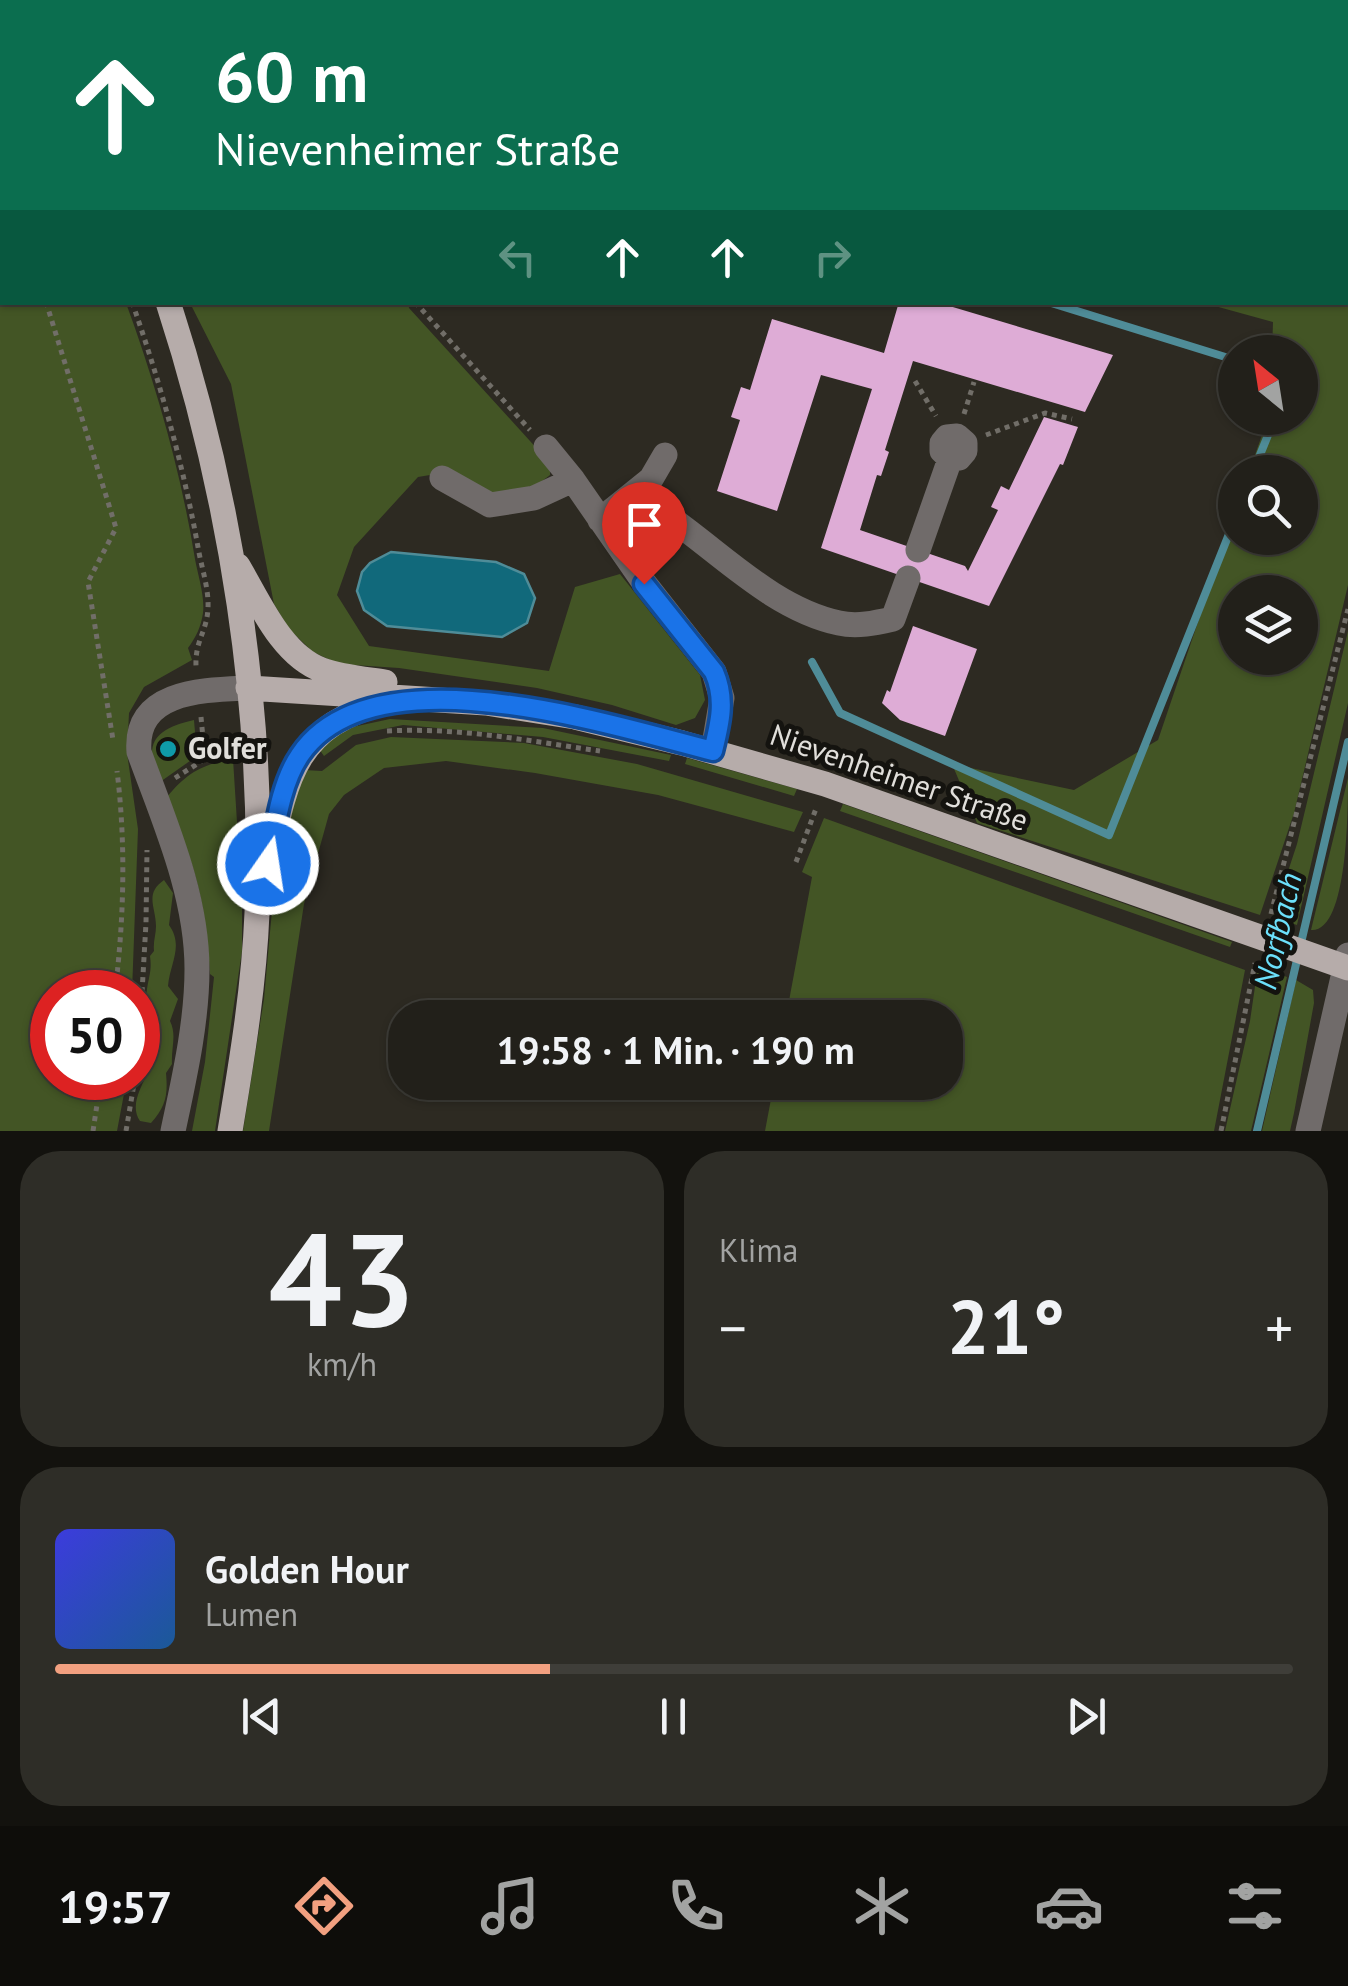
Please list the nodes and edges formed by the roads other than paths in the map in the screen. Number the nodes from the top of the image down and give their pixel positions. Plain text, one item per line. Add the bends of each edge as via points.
1 (169, 305) edge
2 (955, 443) road end
3 (546, 447) road end
4 (665, 455) dead end
5 (442, 478) dead end
6 (573, 480) junction
7 (600, 520) junction
8 (918, 550) dead end
9 (234, 558) junction
10 (908, 578) dead end
11 (248, 688) junction
12 (416, 698) junction
13 (713, 751) junction
14 (257, 918) junction
15 (1347, 964) edge
16 (1339, 1040) edge
17 (173, 1131) edge
18 (230, 1131) edge
19 (1308, 1131) edge

1 - 9 main road
2 - 8 street
3 - 6 street
4 - 7 street via 651,479
5 - 6 street via 490,505 534,498
6 - 7 street
7 - 10 street via 669,517 766,590 837,622 893,619
7 - 13 street via 714,672 722,698
9 - 11 main road
9 - 12 main road via 284,639 308,662
11 - 12 main road, Nievenheimer Straße
11 - 14 main road
11 - 17 street via 198,690 165,702 140,728 139,752 191,909 197,968
12 - 13 main road, Nievenheimer Straße via 575,717
12 - 14 main road via 334,722 298,757
13 - 15 main road, Nievenheimer Straße
14 - 18 main road
15 - 16 street
16 - 19 street

